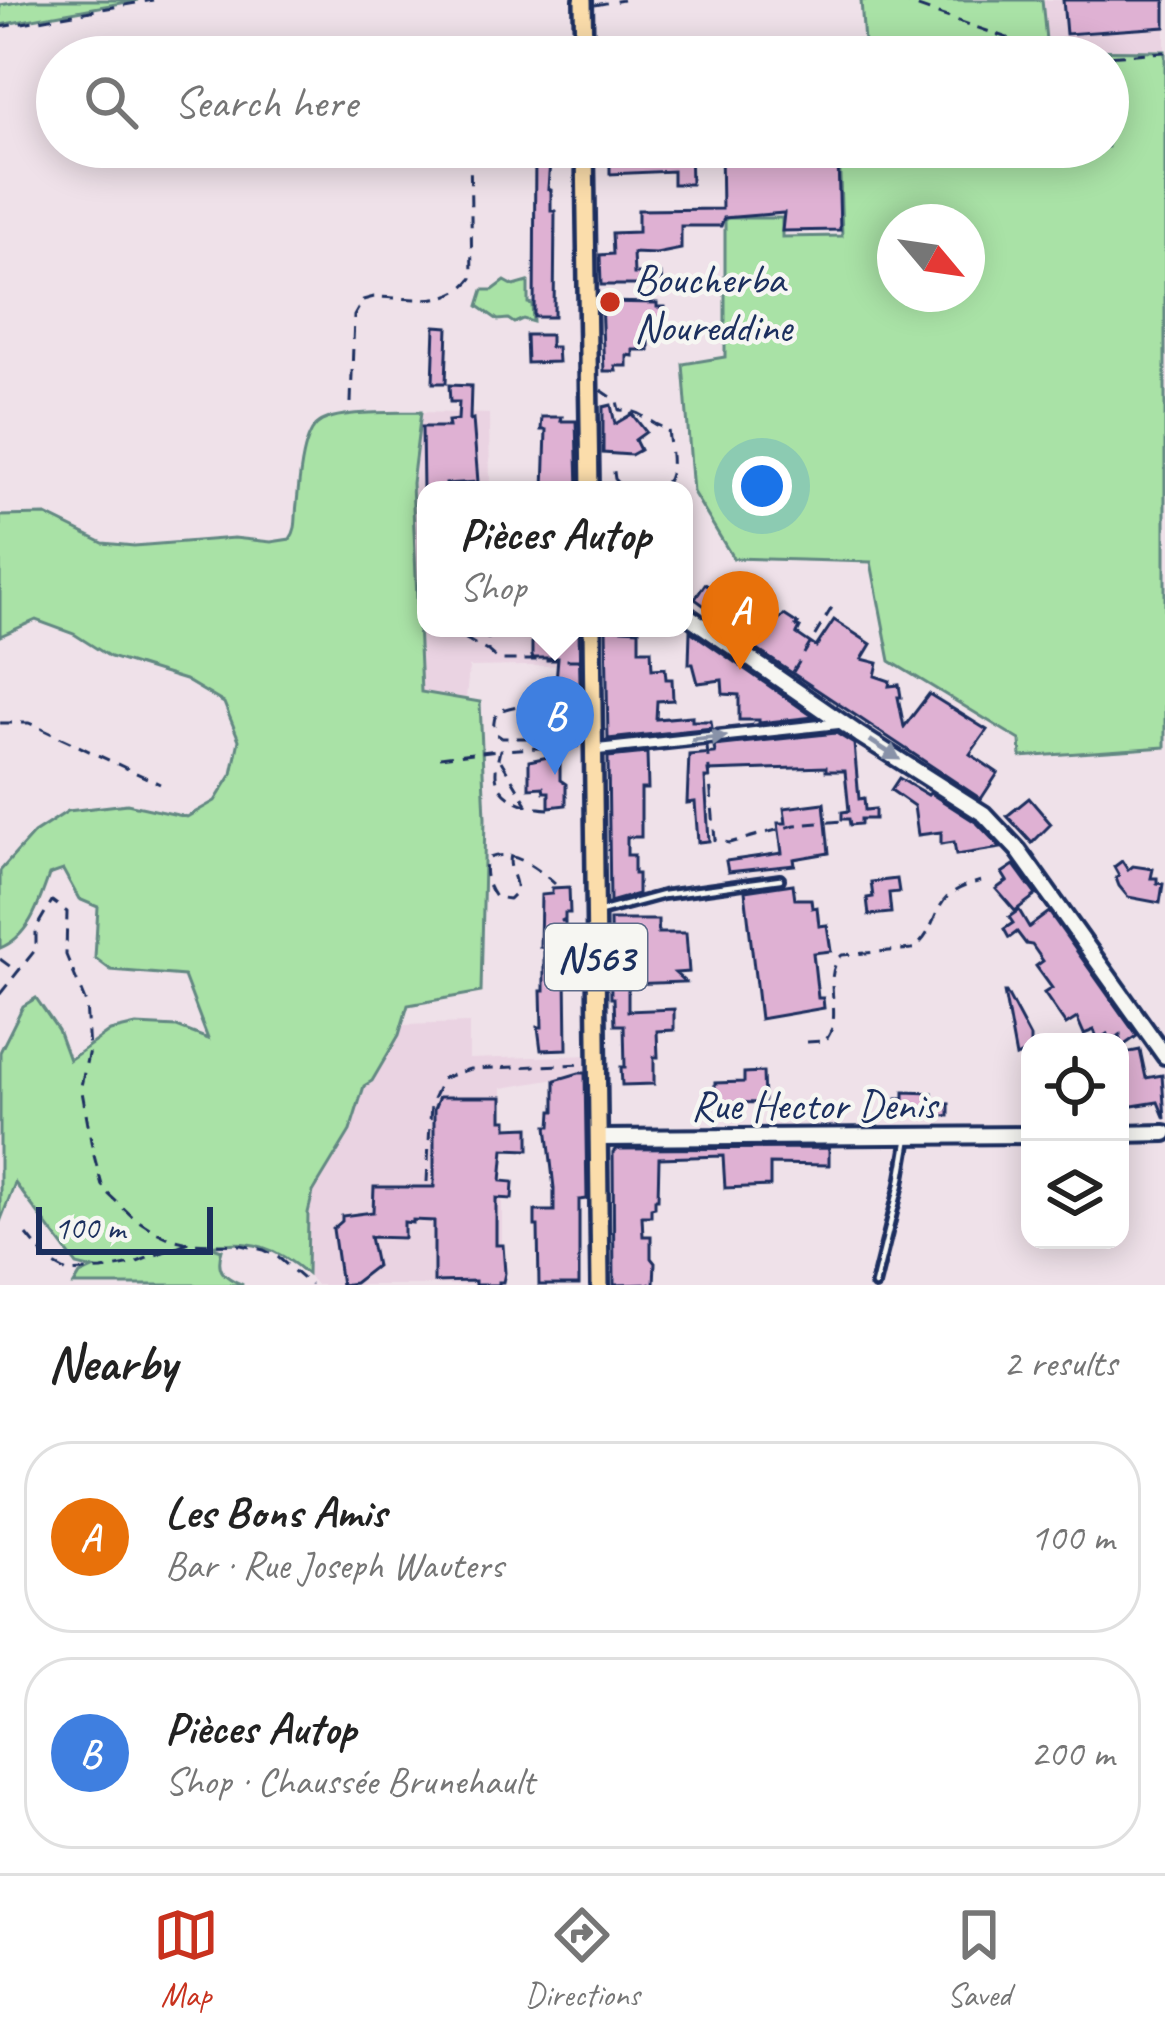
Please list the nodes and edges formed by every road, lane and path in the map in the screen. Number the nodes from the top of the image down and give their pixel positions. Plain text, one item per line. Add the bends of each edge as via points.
1 (153, 0) edge
2 (623, 0) edge
3 (898, 0) edge
4 (584, 3) edge
5 (0, 27) edge
6 (584, 36) edge
7 (1002, 36) edge
8 (1165, 52) edge
9 (1129, 54) edge
10 (470, 168) edge
11 (585, 168) edge
12 (588, 386) junction
13 (351, 403) dead end
14 (613, 465) dead end
15 (590, 481) edge
16 (618, 481) edge
17 (669, 481) edge
18 (834, 604) dead end
19 (693, 619) edge
20 (464, 637) edge
21 (488, 637) edge
22 (592, 637) edge
23 (488, 651) junction
24 (592, 660) junction
25 (785, 683) junction
26 (557, 702) dead end
27 (0, 723) edge
28 (843, 723) junction
29 (706, 738) junction
30 (593, 745) junction
31 (500, 750) junction
32 (440, 757) dead end
33 (498, 758) junction
34 (160, 784) dead end
35 (528, 806) junction
36 (549, 809) dead end
37 (842, 821) dead end
38 (511, 855) junction
39 (780, 879) dead end
40 (980, 881) dead end
41 (555, 884) dead end
42 (595, 914) junction
43 (0, 959) edge
44 (16, 971) junction
45 (0, 994) edge
46 (807, 1042) dead end
47 (1165, 1056) edge
48 (597, 1064) junction
49 (1165, 1133) edge
50 (1129, 1134) edge
51 (1021, 1135) edge
52 (908, 1137) junction
53 (598, 1138) junction
54 (428, 1182) dead end
55 (27, 1235) dead end
56 (189, 1243) junction
57 (310, 1285) edge
58 (600, 1285) edge
59 (875, 1285) edge

1 - 5 path
2 - 4 path
3 - 7 path
4 - 6 main road
8 - 9 path
10 - 13 path via 472,278 442,298 363,300 354,316
11 - 12 main road
12 - 15 main road
12 - 17 path via 668,429
14 - 16 path
18 - 25 path
19 - 25 street
20 - 23 path
21 - 23 path
22 - 24 main road, N563
23 - 24 path via 504,662
24 - 30 main road, N563
25 - 28 street
26 - 30 path via 505,708 493,721 495,734
27 - 34 path via 29,723
29 -> 28 street
28 -> 47 street via 1005,834
29 - 30 street
29 - 37 path via 716,840
30 - 31 path
30 - 42 main road, N563
31 - 32 path
31 - 33 path
33 - 35 path
33 - 35 path via 502,790
35 - 36 path
38 - 38 path via 497,854 485,867 488,887 502,900 516,892
38 - 41 path
39 - 42 lane via 663,895
40 - 46 path via 951,893 912,949 836,959 832,1035
42 - 48 main road, N563
43 - 44 path
44 - 45 path
44 - 56 path via 36,949 36,928 52,902 67,912 66,955 86,1003 81,1086 104,1189 134,1218
48 - 53 main road, N563
48 - 54 path via 470,1069 443,1078 431,1102
49 - 50 street
51 - 52 street, Rue Hector Denis
52 - 53 street, Rue Hector Denis
52 - 59 lane
53 - 58 main road, N563
55 - 56 path via 67,1272 132,1264
56 - 57 path via 264,1250

